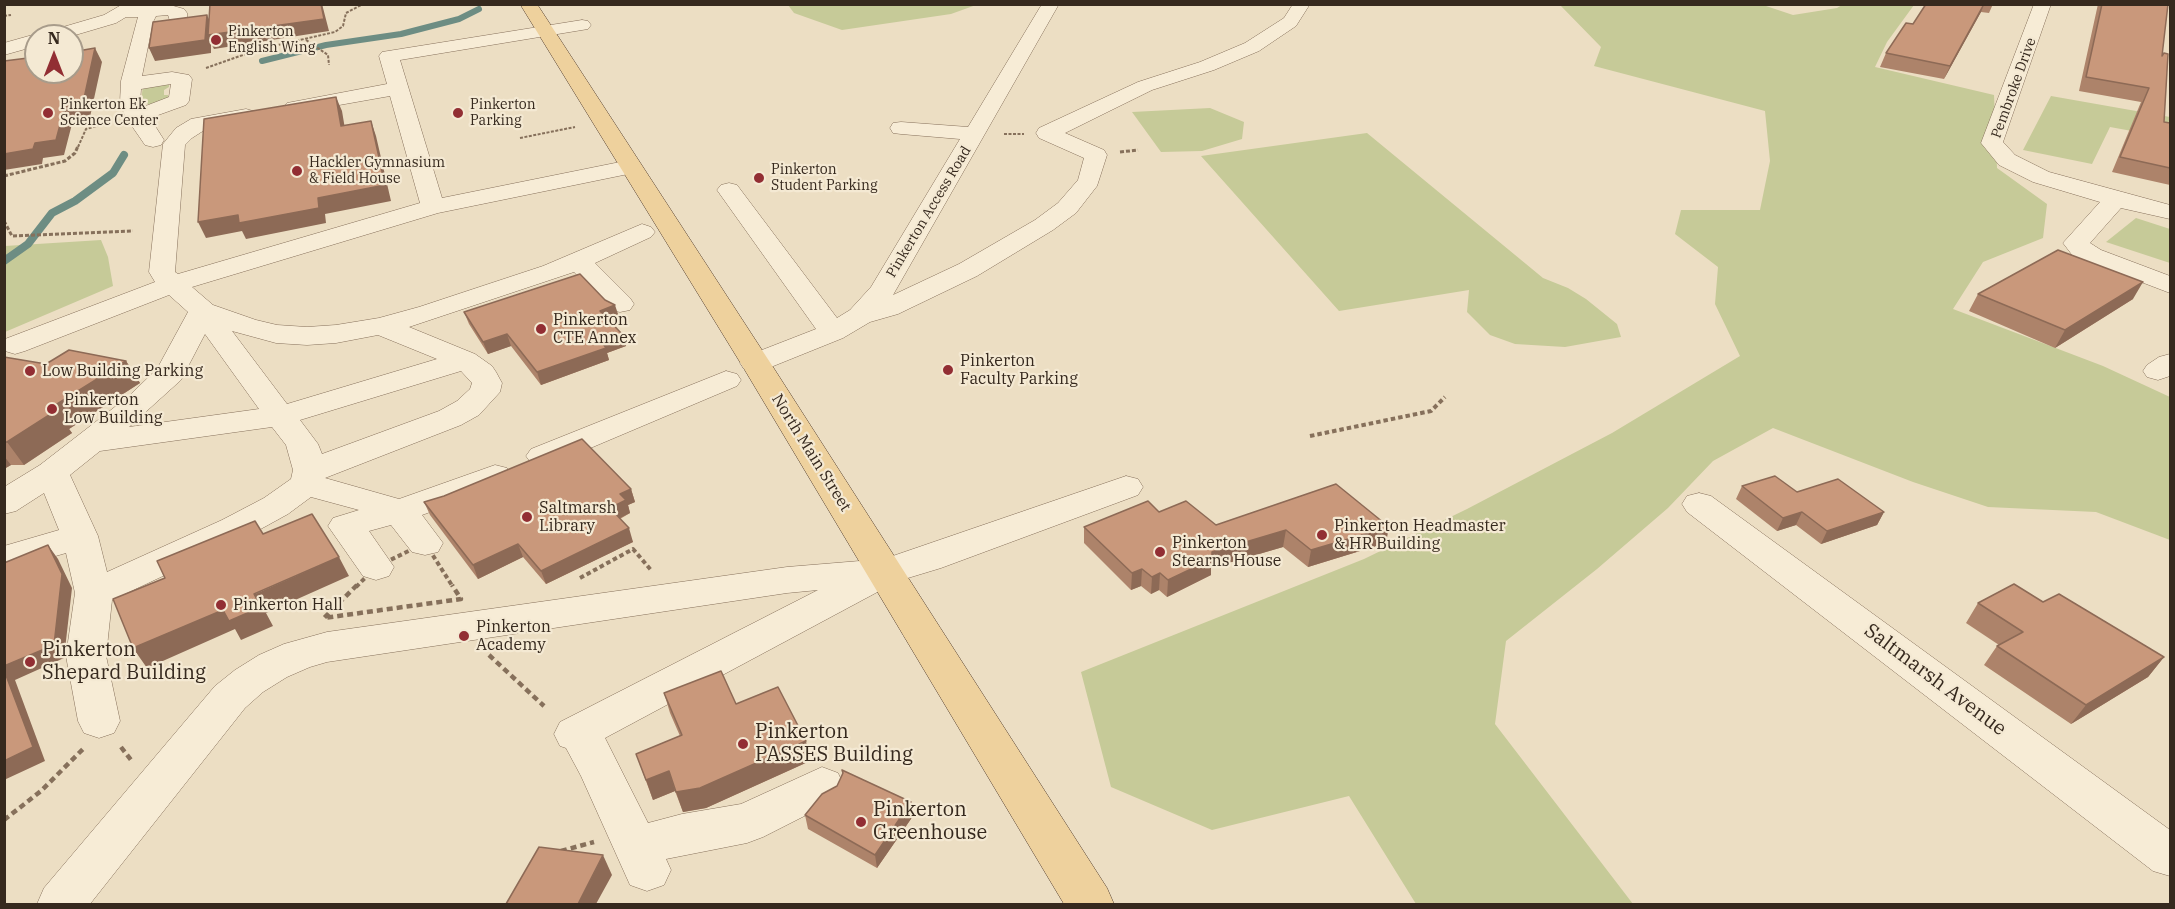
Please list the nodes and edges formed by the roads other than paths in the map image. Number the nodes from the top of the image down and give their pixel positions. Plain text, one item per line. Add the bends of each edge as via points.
1 (188, 4) edge
2 (1051, 4) edge
3 (1302, 4) edge
4 (2043, 4) edge
5 (137, 9) edge
6 (536, 18) edge
7 (582, 25) dead end
8 (84, 26) edge
9 (24, 43) edge
10 (4, 49) edge
11 (131, 84) junction
12 (400, 88) junction
13 (136, 116) junction
14 (901, 128) dead end
15 (976, 134) junction
16 (153, 140) dead end
17 (630, 167) junction
18 (729, 190) dead end
19 (2116, 199) junction
20 (433, 207) junction
21 (2170, 212) edge
22 (642, 232) dead end
23 (579, 262) junction
24 (174, 284) junction
25 (2170, 285) edge
26 (620, 304) dead end
27 (202, 311) junction
28 (860, 316) junction
29 (381, 326) junction
30 (833, 332) junction
31 (15, 345) dead end
32 (465, 360) junction
33 (755, 363) junction
34 (726, 381) dead end
35 (280, 416) junction
36 (92, 442) junction
37 (52, 472) junction
38 (308, 477) junction
39 (1126, 487) dead end
40 (4, 503) edge
41 (1699, 504) dead end
42 (398, 510) junction
43 (80, 536) junction
44 (425, 543) dead end
45 (4, 559) edge
46 (376, 567) dead end
47 (885, 572) junction
48 (94, 593) junction
49 (94, 732) road end
50 (822, 786) dead end
51 (2170, 856) edge
52 (61, 904) edge
53 (1090, 904) edge

1 - 5 street via 174,17
2 - 15 street, Pinkerton Access Road
3 - 28 street via 1290,22 1252,47 1145,86 1047,133 1096,155 1089,181 1067,208 968,270 888,308
4 - 19 street, Pembroke Drive via 1992,143 2007,160 2032,173
5 - 8 street
5 - 11 street via 144,22
6 - 7 street
6 - 12 street via 389,56
6 - 17 main road, North Main Street
9 - 10 street
11 - 13 street via 130,104
11 - 13 street via 182,80 179,101
12 - 20 street
12 - 24 street via 211,121 184,133 174,144 162,272
13 - 16 street
14 - 15 street
15 - 28 street, Pinkerton Access Road via 882,291
17 - 20 street
17 - 33 main road, North Main Street
18 - 30 street
19 - 21 street
19 - 25 street via 2078,239 2078,246 2102,260
20 - 24 street
22 - 23 street
23 - 26 street
23 - 29 street via 429,314
24 - 27 street
24 - 31 street
27 - 29 street via 276,334 336,334
27 - 35 street
27 - 36 street via 170,374
28 - 30 street, Pinkerton Access Road
29 - 32 street
30 - 33 street, Pinkerton Access Road
32 - 35 street
32 - 38 street via 487,382 484,392 468,408
33 - 47 main road, North Main Street
34 - 42 street via 437,499
35 - 36 street
35 - 38 street via 302,444
36 - 37 street
37 - 40 street
37 - 43 street
38 - 42 street
38 - 48 street via 276,506
39 - 47 street
41 - 51 street, Saltmarsh Avenue
42 - 44 street
42 - 46 street via 346,526
43 - 45 street
43 - 48 street
47 - 50 street via 581,741 600,768 638,850 682,834 747,823
47 - 52 street via 787,580 327,646 298,655 265,671 230,697
47 - 53 main road, North Main Street
48 - 49 street via 86,656

